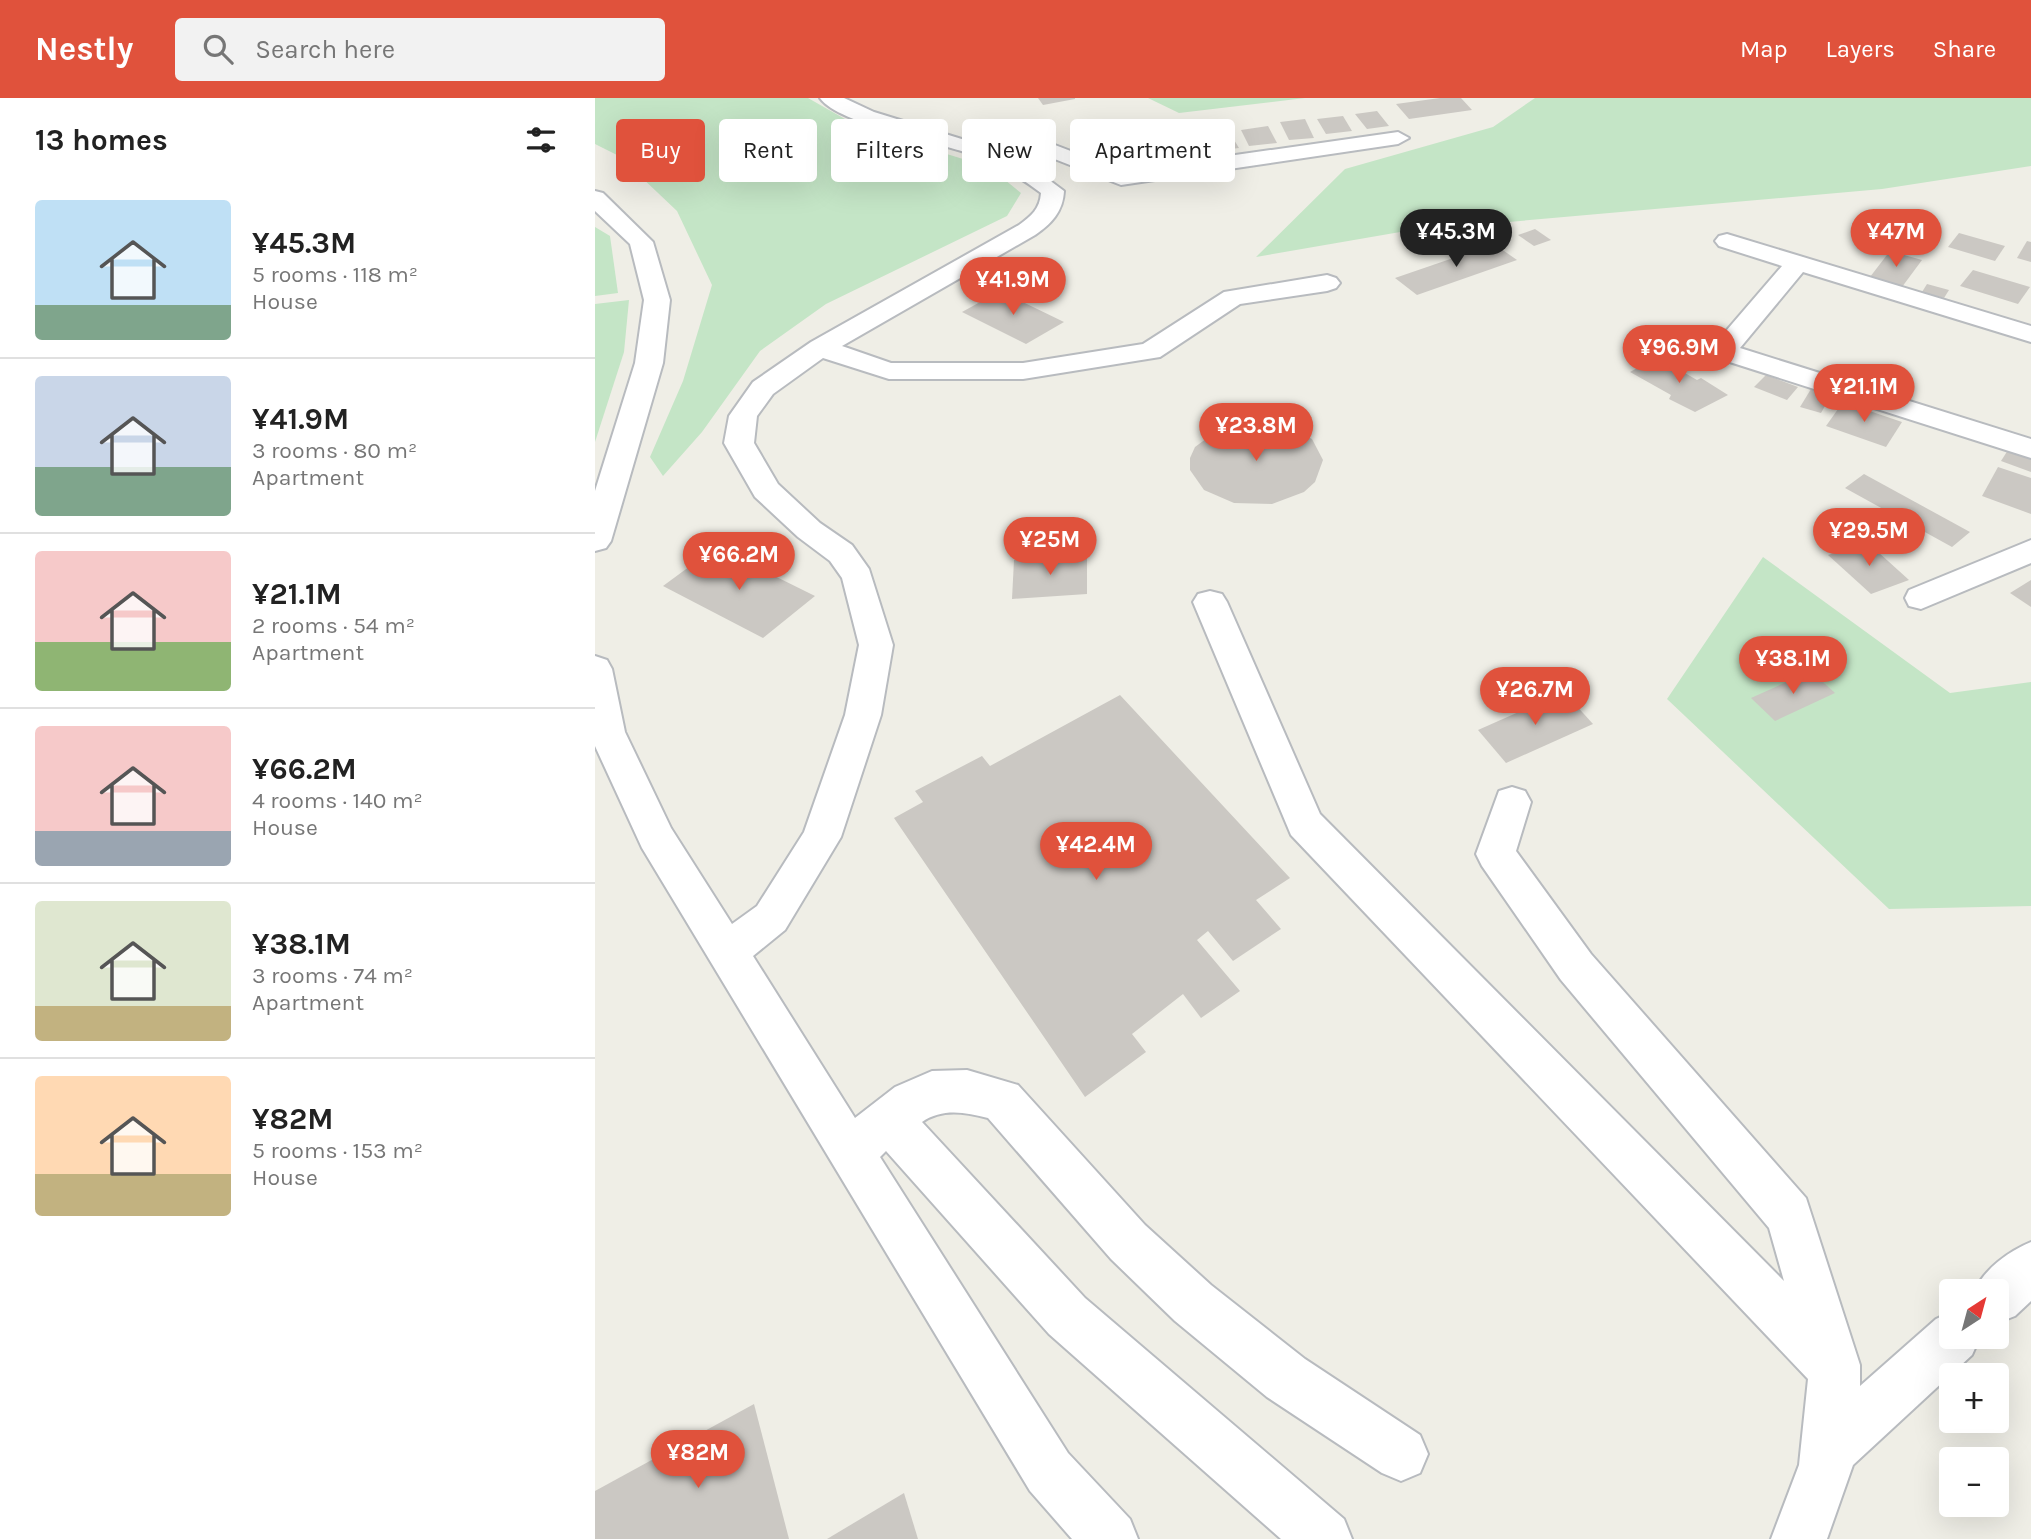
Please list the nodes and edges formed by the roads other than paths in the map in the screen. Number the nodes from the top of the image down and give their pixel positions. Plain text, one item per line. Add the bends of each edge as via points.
1 (830, 98) edge
2 (1398, 138) dead end
3 (962, 144) edge
4 (1056, 152) edge
5 (1040, 182) edge
6 (595, 198) edge
7 (1727, 241) dead end
8 (1797, 263) junction
9 (1327, 283) dead end
10 (2031, 334) edge
11 (820, 348) junction
12 (2031, 449) edge
13 (595, 541) edge
14 (2031, 551) edge
15 (1921, 598) dead end
16 (1210, 602) dead end
17 (595, 669) edge
18 (1512, 802) dead end
19 (726, 952) junction
20 (888, 1119) junction
21 (850, 1154) junction
22 (2031, 1267) edge
23 (2009, 1287) edge
24 (1941, 1349) edge
25 (1835, 1370) junction
26 (1827, 1452) junction
27 (1401, 1454) dead end
28 (1110, 1539) edge
29 (1324, 1539) edge
30 (1799, 1539) edge

1 - 3 street via 857,114
2 - 4 street via 1121,178
5 - 11 street via 1053,191 1053,204 1045,217
6 - 13 street via 641,242 657,300 649,363
7 - 8 street
8 - 10 street
8 - 12 street via 1724,351
9 - 11 street via 1233,297 1151,351 1023,371 889,371
11 - 19 street via 763,388 743,416 740,443 766,490 841,553 858,578 876,645 863,715 822,837 771,918
14 - 15 street
16 - 25 street via 1305,824
17 - 19 street via 607,732 656,837
18 - 25 street via 1496,854 1576,967 1789,1215
19 - 21 street
20 - 21 street
20 - 27 street via 932,1093 977,1093 1002,1100 1128,1242 1193,1303 1286,1378
20 - 29 street via 1067,1316
21 - 28 street via 1049,1472
22 - 23 street
24 - 26 street
25 - 26 street
26 - 30 street

